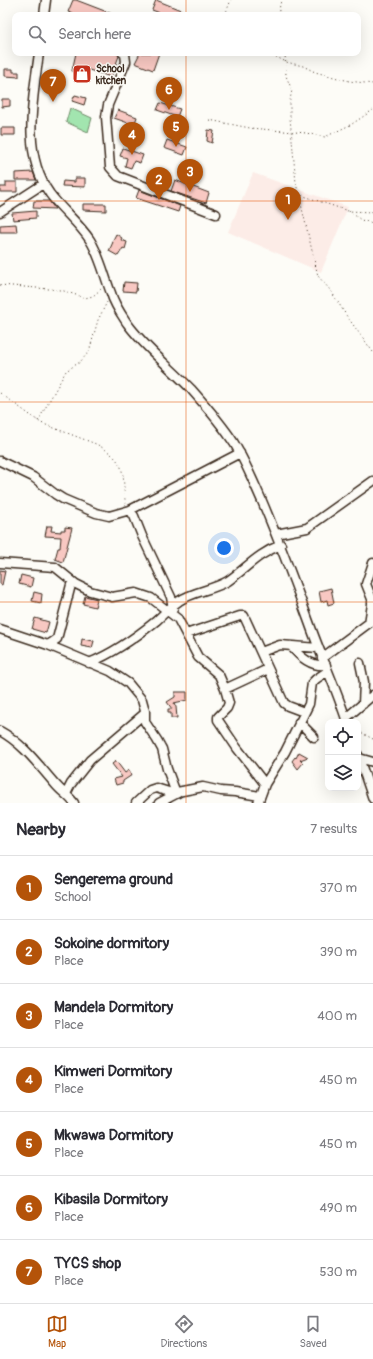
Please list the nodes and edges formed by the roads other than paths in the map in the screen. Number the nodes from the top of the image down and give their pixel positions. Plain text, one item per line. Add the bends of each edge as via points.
1 (46, 0) edge
2 (44, 12) edge
3 (39, 56) edge
4 (126, 56) edge
5 (43, 184) junction
6 (0, 212) edge
7 (216, 214) dead end
8 (240, 453) junction
9 (0, 461) edge
10 (372, 482) edge
11 (130, 510) junction
12 (276, 534) junction
13 (281, 544) junction
14 (0, 563) edge
15 (373, 563) edge
16 (72, 581) junction
17 (171, 610) junction
18 (371, 621) edge
19 (0, 629) edge
20 (186, 634) junction
21 (48, 645) junction
22 (291, 646) junction
23 (318, 648) junction
24 (261, 652) junction
25 (89, 663) junction
26 (360, 663) dead end
27 (325, 665) junction
28 (268, 669) junction
29 (225, 689) junction
30 (373, 695) edge
31 (363, 704) junction
32 (304, 712) junction
33 (144, 714) junction
34 (346, 719) edge
35 (347, 719) edge
36 (300, 722) junction
37 (0, 731) edge
38 (314, 738) dead end
39 (361, 757) edge
40 (361, 762) edge
41 (373, 762) edge
42 (265, 784) junction
43 (177, 793) junction
44 (66, 794) junction
45 (373, 799) edge
46 (259, 800) edge
47 (140, 802) edge
48 (74, 803) edge
49 (159, 803) edge

1 - 2 street
3 - 5 street via 31,132 32,149
4 - 7 street via 126,62 108,105 106,117 110,167 118,176
5 - 6 street
5 - 8 street via 91,242 99,257 111,295 137,336 222,424
8 - 11 street
8 - 12 street
9 - 11 street via 33,477 63,499 96,513 109,516
10 - 12 street via 307,528
11 - 17 street via 171,597
12 - 13 street
13 - 17 street via 258,555 225,582 183,598
13 - 23 street
14 - 16 street via 55,567
15 - 18 street via 366,584 372,599
16 - 17 street via 90,591 112,597 141,594
16 - 21 street via 57,639
17 - 20 street
17 - 25 street via 124,645
18 - 27 street
19 - 21 street
20 - 24 street via 244,616
20 - 29 street via 198,657 219,676
21 - 25 street
22 - 23 street
22 - 24 street via 280,645
22 - 27 street via 301,657 318,665
23 - 27 street
24 - 28 street
25 - 33 street via 110,671 128,684 142,700
26 - 31 street via 364,682
27 - 32 street via 313,681 309,704
27 - 34 street
28 - 29 street
28 - 32 street via 284,703
29 - 42 street via 229,705 219,715 218,720
30 - 31 street
31 - 35 street
32 - 36 street
33 - 43 street via 145,722 162,749
33 - 44 street via 90,760
36 - 38 street
36 - 42 street
37 - 44 street via 18,743
39 - 41 street
40 - 45 street
42 - 46 street
43 - 46 street via 203,787 235,792
43 - 47 street via 154,788
43 - 49 street
44 - 48 street

